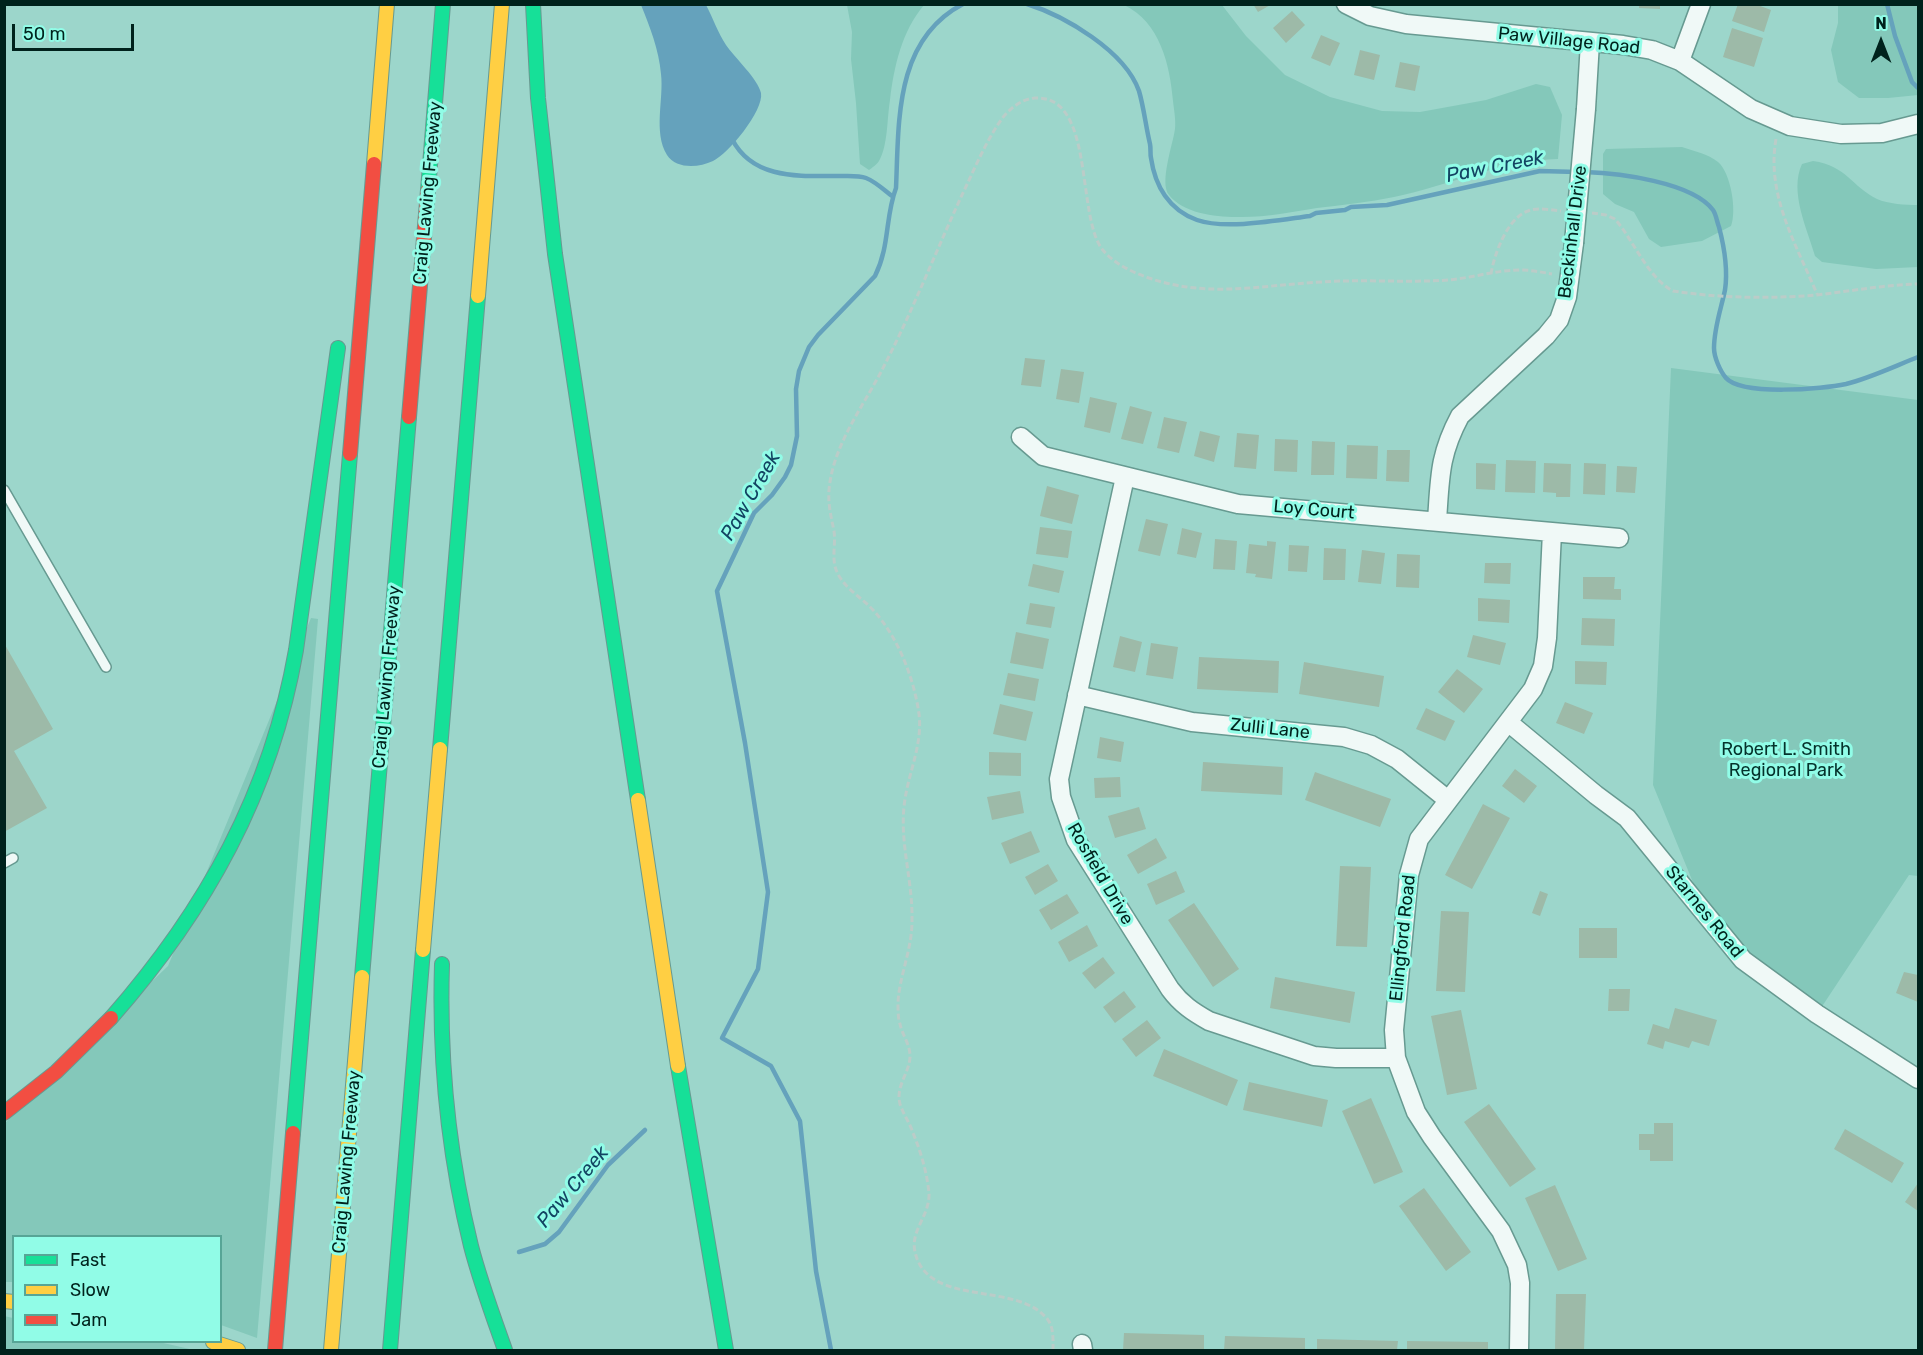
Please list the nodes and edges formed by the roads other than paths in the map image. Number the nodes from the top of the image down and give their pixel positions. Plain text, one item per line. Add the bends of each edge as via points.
1 (387, 4) edge
2 (443, 4) edge
3 (502, 4) edge
4 (533, 4) edge
5 (1346, 4) edge
6 (1701, 4) edge
7 (1590, 42) junction
8 (1680, 61) junction
9 (377, 119) junction
10 (1918, 124) edge
11 (355, 220) dead end
12 (339, 337) dead end
13 (1021, 437) dead end
14 (1125, 477) junction
15 (4, 490) edge
16 (1437, 521) junction
17 (1552, 532) junction
18 (1619, 538) dead end
19 (456, 575) junction
20 (106, 667) dead end
21 (1077, 695) junction
22 (1508, 722) junction
23 (1448, 800) junction
24 (449, 808) dead end
25 (443, 947) dead end
26 (1396, 1058) junction
27 (1918, 1079) edge
28 (4, 1113) edge
29 (218, 1343) edge
30 (238, 1350) edge
31 (275, 1350) edge
32 (331, 1350) edge
33 (390, 1350) edge
34 (505, 1350) edge
35 (726, 1350) edge
36 (1519, 1350) edge

1 - 9 highway
2 - 32 highway, Craig Lawing Freeway
3 - 19 highway
4 - 35 highway via 542,148 557,265 681,1085
5 - 7 street, Paw Village Road via 1370,16 1406,24
6 - 8 street
7 - 8 street, Paw Village Road via 1652,50
7 - 16 street, Beckinhall Drive, bridge via 1568,297 1559,320 1546,336 1460,416 1443,453
8 - 10 street, Paw Village Road via 1751,109 1791,126 1851,134 1882,133
9 - 11 highway
9 - 31 highway
12 - 28 highway via 290,680 255,793 207,888 140,988 78,1053
13 - 14 street, Loy Court via 1043,456
14 - 16 street, Loy Court via 1238,504
14 - 21 street, Rosfield Drive
15 - 20 lane
16 - 17 street, Loy Court
17 - 18 street, Loy Court
17 - 22 street, Ellingford Road via 1543,666 1533,689
19 - 24 highway
19 - 33 highway
21 - 23 street, Zulli Lane via 1192,722 1344,737 1397,759
21 - 26 street, Rosfield Drive via 1059,779 1066,816 1076,840 1179,1001 1209,1021 1298,1052 1336,1058
22 - 23 street, Ellingford Road
22 - 27 street, Starnes Road via 1627,818 1743,960 1817,1014
23 - 26 street, Ellingford Road via 1419,839 1413,855 1396,1006
25 - 34 highway via 443,1053 449,1128 471,1247
26 - 36 street, Ellingford Road via 1416,1112 1500,1232 1517,1265
29 - 30 highway

